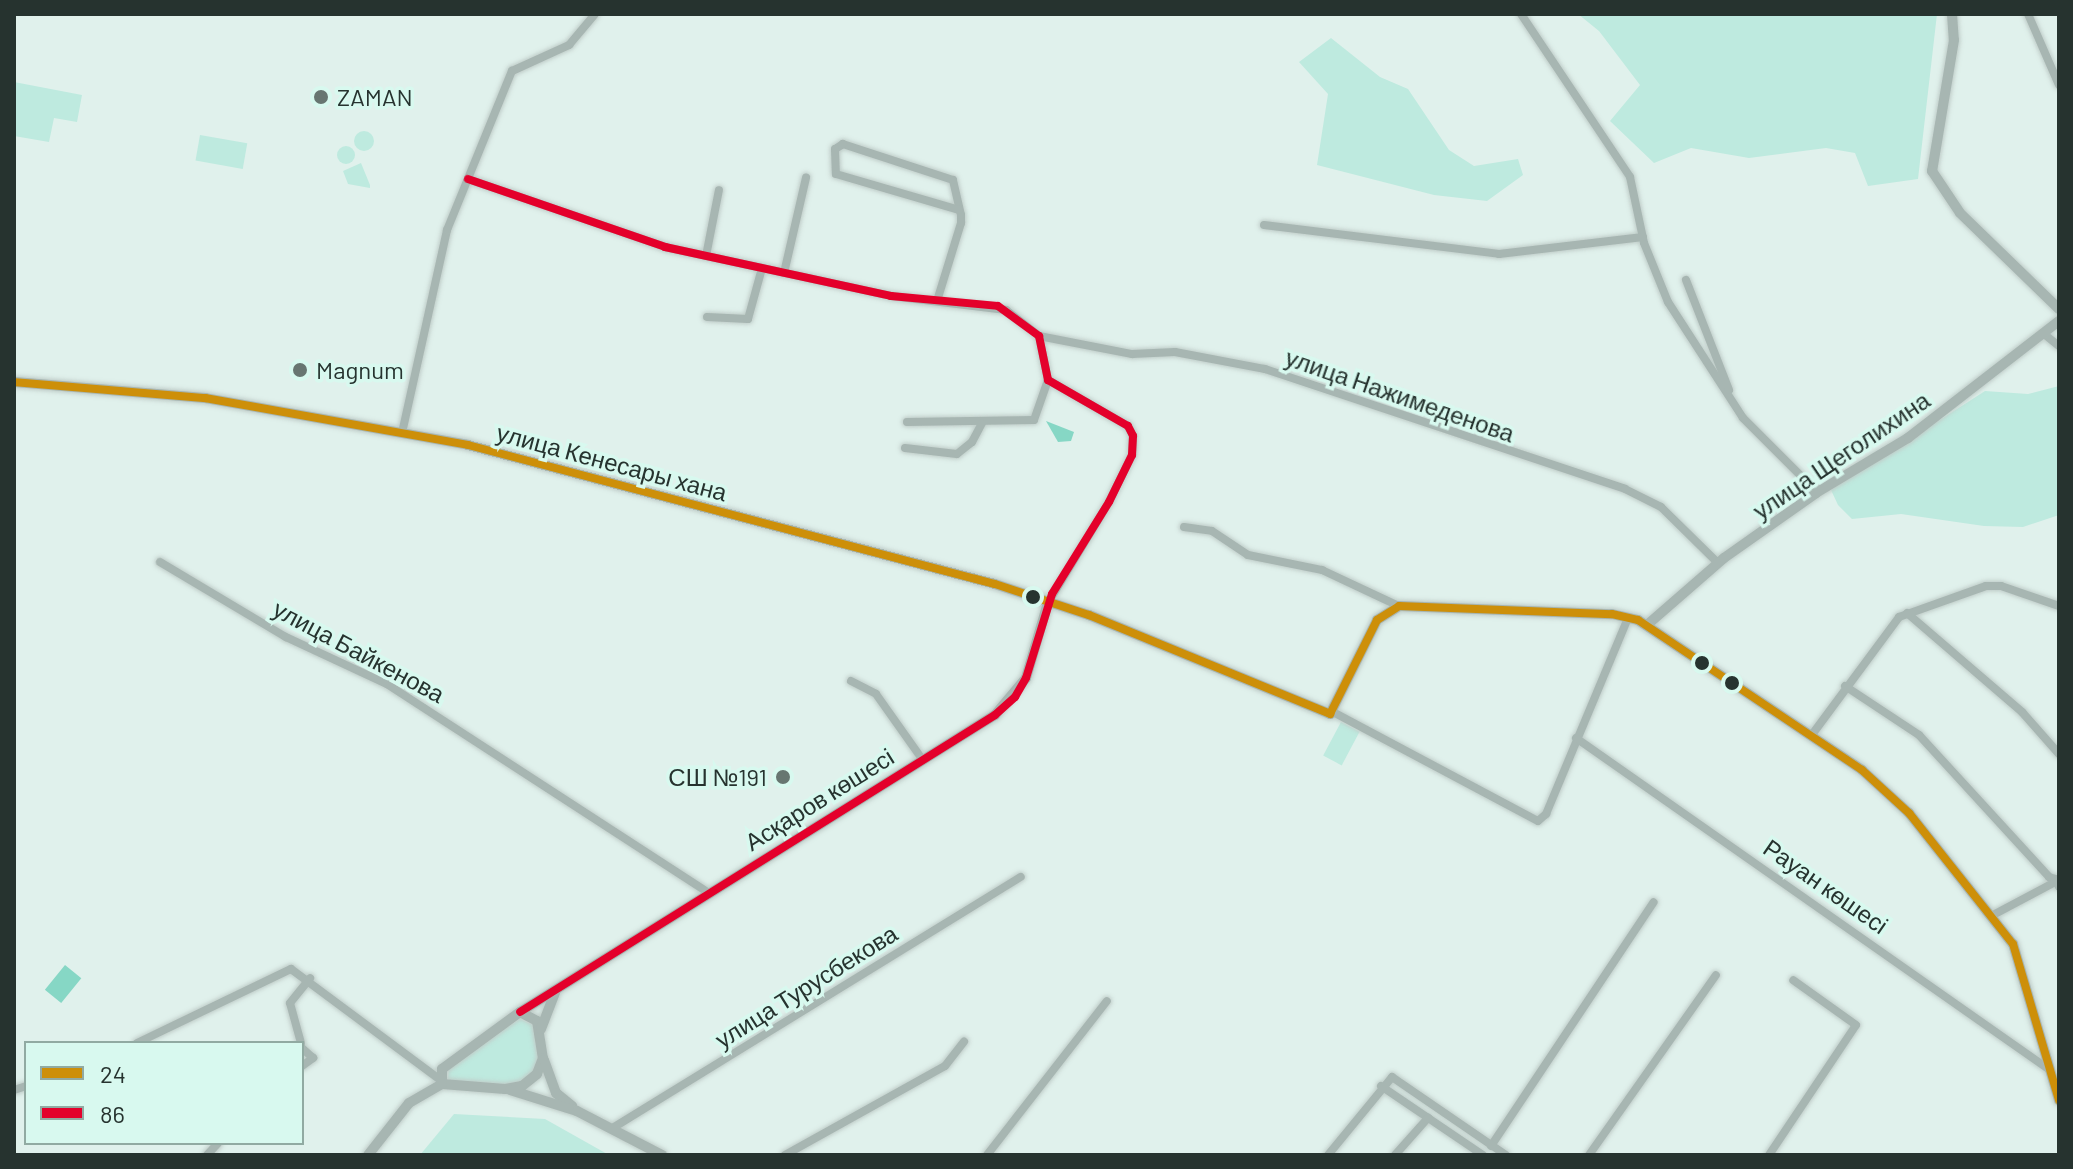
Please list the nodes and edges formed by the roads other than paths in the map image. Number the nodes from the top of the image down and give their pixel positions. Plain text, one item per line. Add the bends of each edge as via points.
1 (595, 14) edge
2 (1521, 14) edge
3 (1952, 14) edge
4 (2028, 14) edge
5 (2059, 85) edge
6 (806, 178) dead end
7 (468, 179) junction
8 (719, 190) dead end
9 (959, 210) junction
10 (1264, 225) dead end
11 (1643, 237) junction
12 (706, 256) junction
13 (762, 268) junction
14 (784, 273) junction
15 (1686, 280) dead end
16 (937, 301) junction
17 (2059, 309) edge
18 (707, 317) dead end
19 (2059, 321) edge
20 (2044, 334) junction
21 (1039, 336) junction
22 (2059, 346) edge
23 (1048, 380) junction
24 (14, 382) edge
25 (1735, 405) junction
26 (907, 422) dead end
27 (982, 423) junction
28 (402, 433) junction
29 (905, 448) dead end
30 (1817, 492) junction
31 (1184, 527) dead end
32 (160, 562) dead end
33 (1718, 563) junction
34 (1048, 603) junction
35 (1399, 606) junction
36 (2059, 606) edge
37 (1907, 613) junction
38 (1628, 618) junction
39 (1647, 625) junction
40 (851, 681) dead end
41 (1845, 686) junction
42 (1333, 712) junction
43 (1811, 736) junction
44 (1576, 738) junction
45 (2059, 754) edge
46 (922, 759) junction
47 (1021, 877) dead end
48 (2058, 883) edge
49 (706, 891) junction
50 (1654, 902) dead end
51 (1993, 915) junction
52 (1716, 975) dead end
53 (310, 978) junction
54 (1793, 980) dead end
55 (559, 988) junction
56 (1107, 1001) dead end
57 (520, 1012) junction
58 (540, 1038) junction
59 (141, 1041) edge
60 (300, 1041) edge
61 (964, 1042) dead end
62 (304, 1049) edge
63 (304, 1065) edge
64 (2051, 1070) junction
65 (440, 1081) junction
66 (1381, 1086) junction
67 (505, 1089) junction
68 (2059, 1100) edge
69 (577, 1111) junction
70 (1428, 1118) junction
71 (611, 1129) junction
72 (1491, 1146) junction
73 (368, 1155) edge
74 (662, 1155) edge
75 (785, 1155) edge
76 (987, 1155) edge
77 (1328, 1155) edge
78 (1395, 1155) edge
79 (1483, 1155) edge
80 (1506, 1155) edge
81 (1589, 1155) edge
82 (1769, 1155) edge

1 - 7 street via 569,45 512,71
2 - 11 street via 1630,177
3 - 17 street via 1954,40 1932,171 1960,213
4 - 5 street
6 - 14 street
7 - 12 street via 634,239
7 - 28 street via 447,230
8 - 12 street
9 - 9 street via 949,177 843,144 835,149 836,174
9 - 16 street via 961,223
10 - 11 street via 1499,254
11 - 25 street via 1668,302
12 - 13 street
13 - 14 street
13 - 18 street via 748,319
14 - 16 street
15 - 25 street
16 - 21 street via 998,306
19 - 20 street, улица Щеголихина
20 - 22 street
20 - 30 street, улица Щеголихина via 1908,438
21 - 23 street
21 - 33 street, улица Нажимеденова via 1132,354 1175,352 1265,369 1625,489 1661,507
23 - 27 street via 1034,420
23 - 34 street via 1128,426 1133,444 1109,502
24 - 28 street, улица Кенесары хана via 205,398
25 - 30 street via 1771,450
26 - 27 street
27 - 29 street via 972,442 957,454
28 - 34 street, улица Кенесары хана via 498,453 995,584
30 - 33 street, улица Щеголихина
31 - 35 street via 1212,531 1248,555 1322,570
32 - 49 street, улица Байкенова via 286,637 387,684
33 - 39 street, улица Щеголихина
34 - 42 street via 1089,615 1321,712
34 - 46 street, Асқаров көшесі via 1026,678 1015,697
35 - 38 street
35 - 42 street via 1377,620
36 - 37 street via 1986,586
37 - 41 street via 1886,629
37 - 45 street via 2022,712
38 - 39 street
38 - 44 street
39 - 43 street
40 - 46 street via 876,694
41 - 43 street
41 - 48 street via 1919,735
42 - 44 street via 1538,821 1546,814
43 - 51 street via 1886,789
44 - 64 street, Рауан көшесі
46 - 49 street, Асқаров көшесі
47 - 71 street, улица Турусбекова
48 - 51 street
49 - 55 street, Асқаров көшесі
50 - 72 street
51 - 64 street via 2013,944 2026,978
52 - 81 street
53 - 59 street via 288,970
53 - 60 street via 290,1003
53 - 65 street
54 - 82 street via 1856,1025
55 - 57 street, Асқаров көшесі
55 - 58 street via 542,1019
56 - 76 street
57 - 58 street via 537,1021
57 - 65 street, Асқаров көшесі via 442,1069
58 - 67 street via 543,1058 537,1074 522,1086
58 - 69 street via 547,1076
61 - 75 street via 945,1066
62 - 63 street via 313,1058
64 - 68 street
65 - 67 street
65 - 73 street, Асқаров көшесі via 409,1103
66 - 70 street
66 - 72 street via 1396,1079
66 - 77 street
67 - 69 street
69 - 71 street
70 - 78 street
70 - 79 street
71 - 74 street
72 - 80 street

